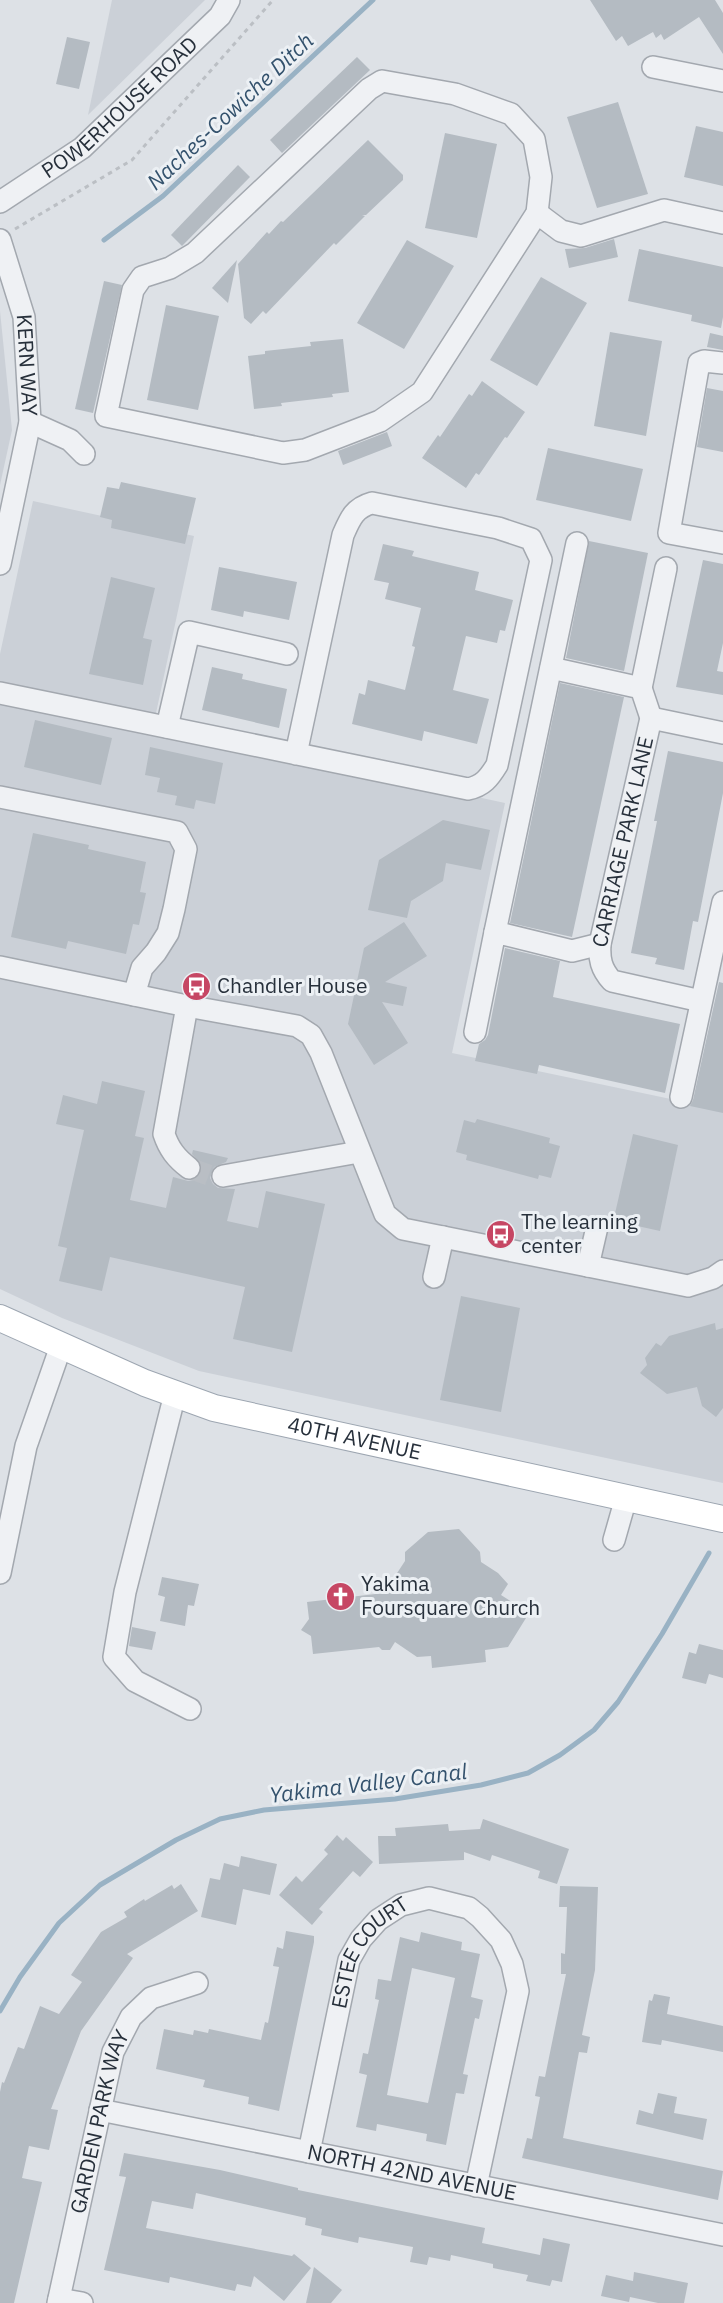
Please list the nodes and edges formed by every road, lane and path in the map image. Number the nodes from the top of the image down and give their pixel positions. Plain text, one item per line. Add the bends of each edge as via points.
1 (229, 0) edge
2 (273, 0) edge
3 (653, 66) dead end
4 (723, 81) edge
5 (0, 202) edge
6 (537, 213) junction
7 (723, 224) edge
8 (5, 236) edge
9 (723, 363) edge
10 (30, 422) junction
11 (84, 454) dead end
12 (578, 543) dead end
13 (723, 543) edge
14 (0, 564) edge
15 (666, 568) dead end
16 (286, 654) dead end
17 (551, 668) junction
18 (641, 688) junction
19 (0, 693) edge
20 (651, 718) junction
21 (167, 727) junction
22 (723, 733) edge
23 (296, 754) junction
24 (0, 797) edge
25 (723, 902) edge
26 (495, 932) junction
27 (600, 944) junction
28 (0, 967) edge
29 (134, 995) junction
30 (701, 1002) junction
31 (187, 1006) junction
32 (475, 1032) dead end
33 (681, 1097) dead end
34 (359, 1152) junction
35 (189, 1168) tunnel mouth
36 (223, 1176) tunnel mouth
37 (597, 1227) dead end
38 (443, 1237) junction
39 (588, 1266) junction
40 (723, 1271) edge
41 (434, 1277) dead end
42 (0, 1318) edge
43 (61, 1346) junction
44 (175, 1394) junction
45 (626, 1498) junction
46 (723, 1519) edge
47 (614, 1540) dead end
48 (0, 1573) edge
49 (190, 1709) dead end
50 (197, 1983) dead end
51 (100, 2110) junction
52 (309, 2152) junction
53 (476, 2186) junction
54 (723, 2235) edge
55 (58, 2301) edge
56 (82, 2303) edge

1 - 5 street, POWERHOUSE ROAD via 220,16 82,148
2 - 8 path via 132,160
3 - 4 street
6 - 6 street via 422,392 380,421 305,450 283,453 106,416 133,290 142,277 170,268 195,253 382,81 455,94 511,114 534,139 541,177
6 - 7 street via 561,231 581,236 664,210
8 - 10 street, KERN WAY via 24,317
9 - 13 street via 699,363 669,533
10 - 11 street via 70,440
10 - 14 street, KERN WAY
12 - 17 street
15 - 18 street
16 - 21 street via 189,632
17 - 18 street
17 - 26 street
18 - 20 street
19 - 21 street
20 - 22 street, CARRIAGE PARK LANE
20 - 27 street, CARRIAGE PARK LANE
21 - 23 street
23 - 23 street via 468,789 479,787 489,778 497,765 541,560 531,539 498,528 372,503 352,514 343,535
24 - 29 street via 177,832 186,849 168,933 142,968
25 - 30 street
26 - 27 street via 572,951
26 - 32 street
27 - 30 street, CARRIAGE PARK LANE via 603,971 612,981
28 - 29 street
29 - 31 street
30 - 33 street
31 - 34 street via 297,1026 311,1035
31 - 35 street via 164,1134 176,1158
34 - 36 street
34 - 38 street via 385,1214 403,1229
37 - 39 street
38 - 39 street
38 - 41 street
39 - 40 street via 688,1286
42 - 43 main road, 40TH AVENUE
43 - 44 main road, 40TH AVENUE
43 - 48 street via 26,1446
44 - 45 main road, 40TH AVENUE via 214,1408
44 - 49 street via 125,1592 114,1657 135,1681
45 - 46 main road, 40TH AVENUE
45 - 47 street
50 - 51 street, GARDEN PARK WAY via 151,1998 131,2017 113,2052
51 - 52 street, NORTH 42ND AVENUE
51 - 55 street, GARDEN PARK WAY
52 - 53 street, NORTH 42ND AVENUE
52 - 53 street, ESTEE COURT via 349,1960 378,1920 401,1905 429,1898 450,1902 469,1908 501,1940 518,1990
53 - 54 street, NORTH 42ND AVENUE
55 - 56 street

